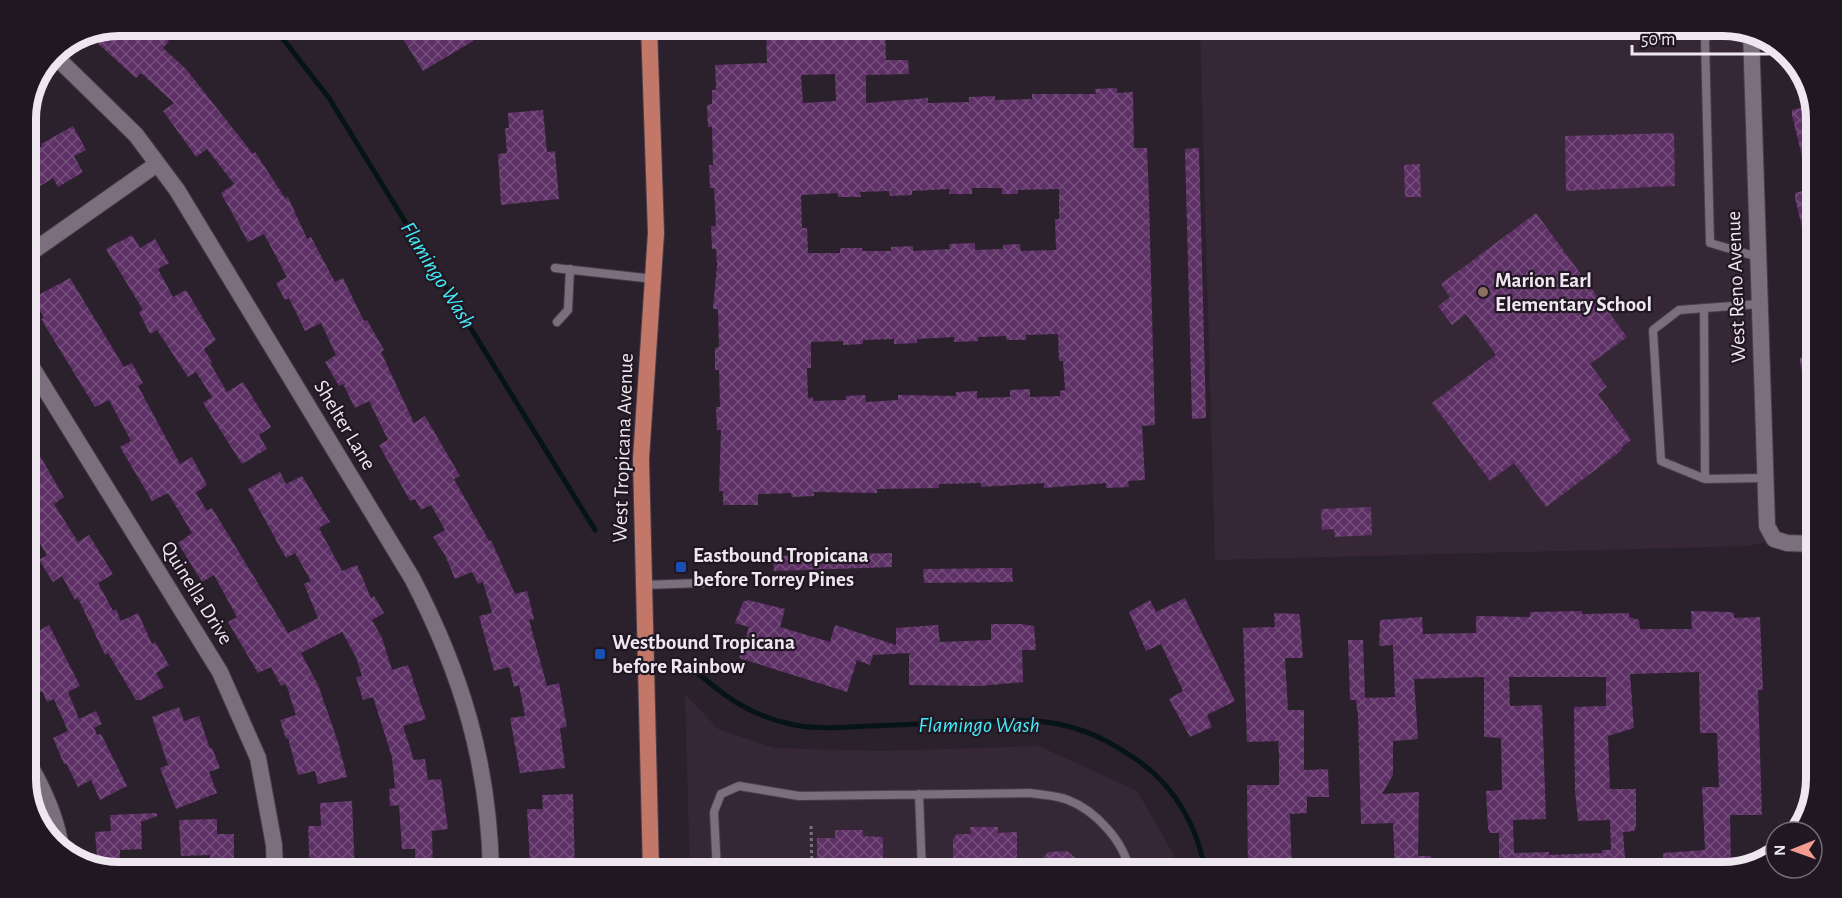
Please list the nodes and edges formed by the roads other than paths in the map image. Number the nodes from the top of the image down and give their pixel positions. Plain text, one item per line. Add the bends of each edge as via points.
1 (649, 36) edge
2 (1708, 36) edge
3 (1751, 41) edge
4 (59, 61) edge
5 (158, 164) junction
6 (36, 249) edge
7 (1758, 257) junction
8 (555, 268) dead end
9 (570, 269) junction
10 (655, 279) junction
11 (1759, 304) junction
12 (1704, 308) junction
13 (557, 322) dead end
14 (36, 374) edge
15 (1764, 478) junction
16 (1705, 479) junction
17 (1806, 544) edge
18 (702, 583) dead end
19 (643, 585) junction
20 (36, 775) edge
21 (919, 794) junction
22 (51, 826) edge
23 (275, 862) edge
24 (490, 862) edge
25 (651, 862) edge
26 (716, 862) edge
27 (922, 862) edge
28 (1128, 862) edge

1 - 10 main road, West Tropicana Avenue
2 - 7 lane via 1710,243
3 - 7 street, West Reno Avenue
4 - 5 street, Shelter Lane via 136,135
5 - 6 street
5 - 24 street, Shelter Lane via 406,568 439,630 473,734 484,791
7 - 11 street, West Reno Avenue
8 - 9 lane
9 - 10 lane
9 - 13 lane via 568,310
10 - 19 main road, West Tropicana Avenue via 641,459
11 - 12 lane
11 - 15 street, West Reno Avenue
12 - 16 lane
12 - 16 lane via 1679,310 1653,330 1661,461
14 - 23 street, Quinella Drive via 220,672 258,758
15 - 16 lane
15 - 17 street, West Reno Avenue via 1767,526 1774,539
18 - 19 lane
19 - 25 main road, West Tropicana Avenue
20 - 22 street
21 - 26 lane via 799,796 739,786 721,794 714,812
21 - 27 lane
21 - 28 lane via 1030,793 1068,800 1100,820

